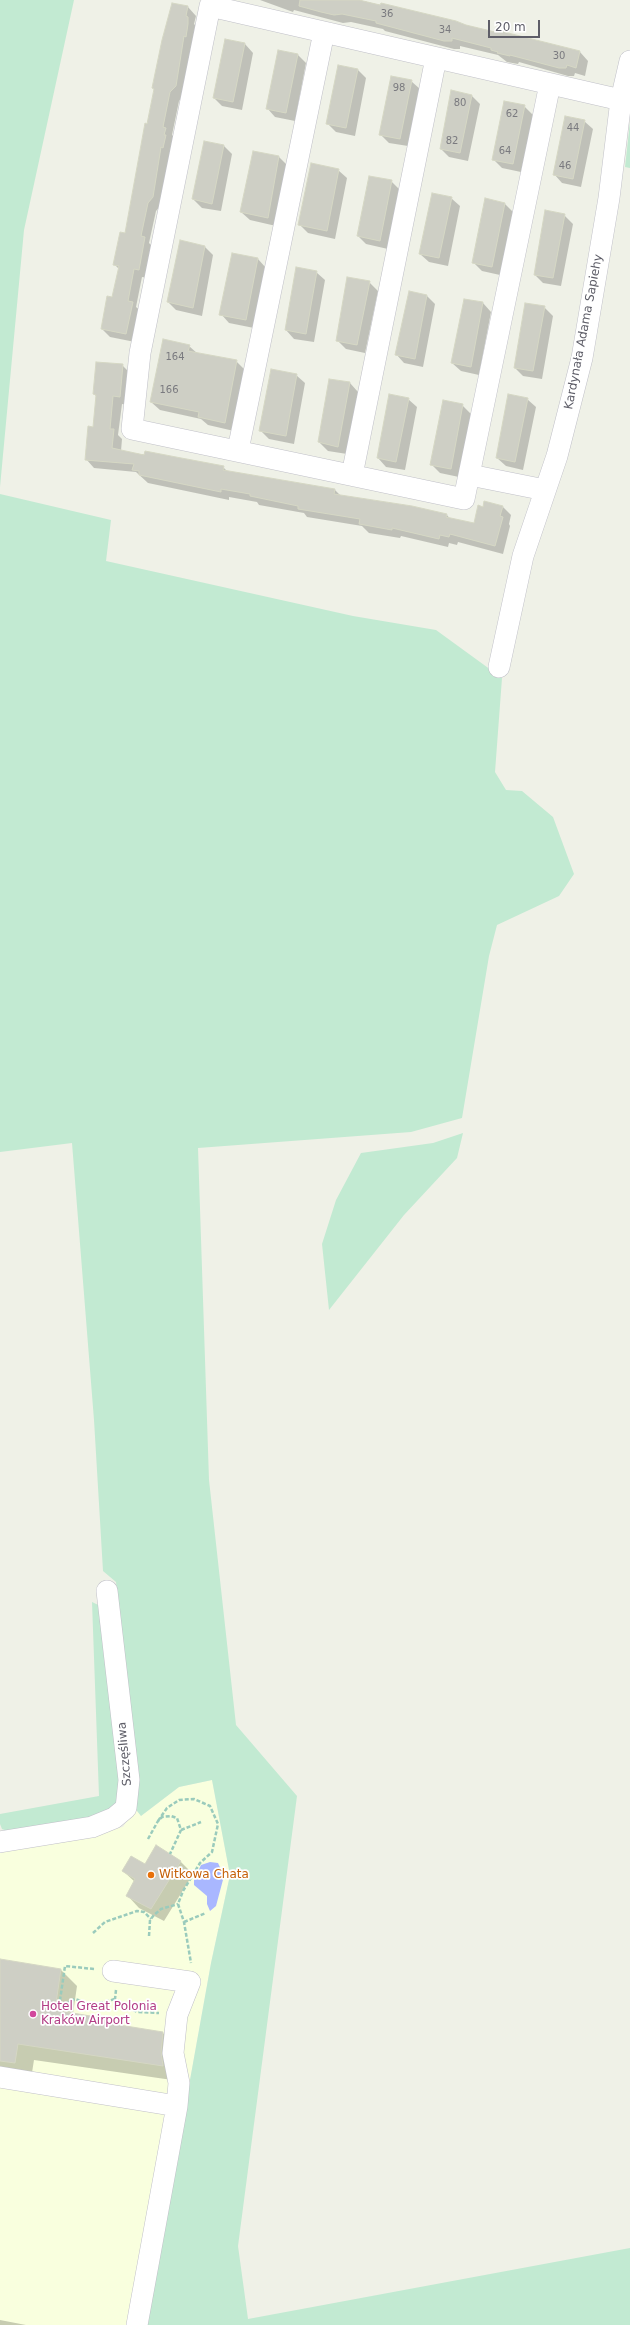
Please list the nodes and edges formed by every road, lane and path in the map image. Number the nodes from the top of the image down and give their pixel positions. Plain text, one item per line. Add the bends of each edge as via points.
1 (324, 32) junction
2 (436, 58) junction
3 (630, 62) edge
4 (550, 84) junction
5 (621, 100) junction
6 (238, 450) junction
7 (470, 474) junction
8 (352, 475) junction
9 (545, 490) junction
10 (499, 667) dead end
11 (107, 1591) dead end
12 (158, 1821) junction
13 (201, 1822) dead end
14 (181, 1830) junction
15 (148, 1839) dead end
16 (0, 1842) edge
17 (170, 1854) dead end
18 (178, 1904) junction
19 (206, 1912) dead end
20 (151, 1919) junction
21 (184, 1922) junction
22 (93, 1932) dead end
23 (149, 1936) dead end
24 (115, 1972) junction
25 (190, 1982) junction
26 (115, 1999) junction
27 (176, 2027) junction
28 (0, 2077) edge
29 (177, 2106) junction
30 (137, 2325) edge

1 - 2 street
1 - 6 street
1 - 6 street via 210,6 140,353 132,429
2 - 4 street
2 - 8 street
3 - 5 street, Kardynała Adama Sapiehy
4 - 5 street
4 - 7 street
5 - 9 street, Kardynała Adama Sapiehy via 582,358 557,456
6 - 8 street
7 - 8 street via 464,499
7 - 9 street
9 - 10 street, Kardynała Adama Sapiehy via 523,556
11 - 16 street, Szczęśliwa via 129,1780 126,1808 114,1818 92,1827
12 - 14 path via 162,1817 171,1816 180,1823
12 - 15 path
12 - 18 path via 167,1808 179,1800 194,1799 210,1806 218,1824 212,1852 200,1863
13 - 14 path
14 - 17 path
18 - 20 path via 161,1909
18 - 21 path
19 - 21 path
20 - 22 path via 144,1912 137,1910 105,1922
20 - 23 path
21 - 25 path via 191,1960
24 - 25 street
24 - 26 path
24 - 26 path via 65,1966 58,2007 75,1999 93,2005
25 - 27 street via 177,2014
26 - 27 path via 137,2012 158,2011
27 - 29 street via 172,2053 179,2083
28 - 29 street
29 - 30 street

